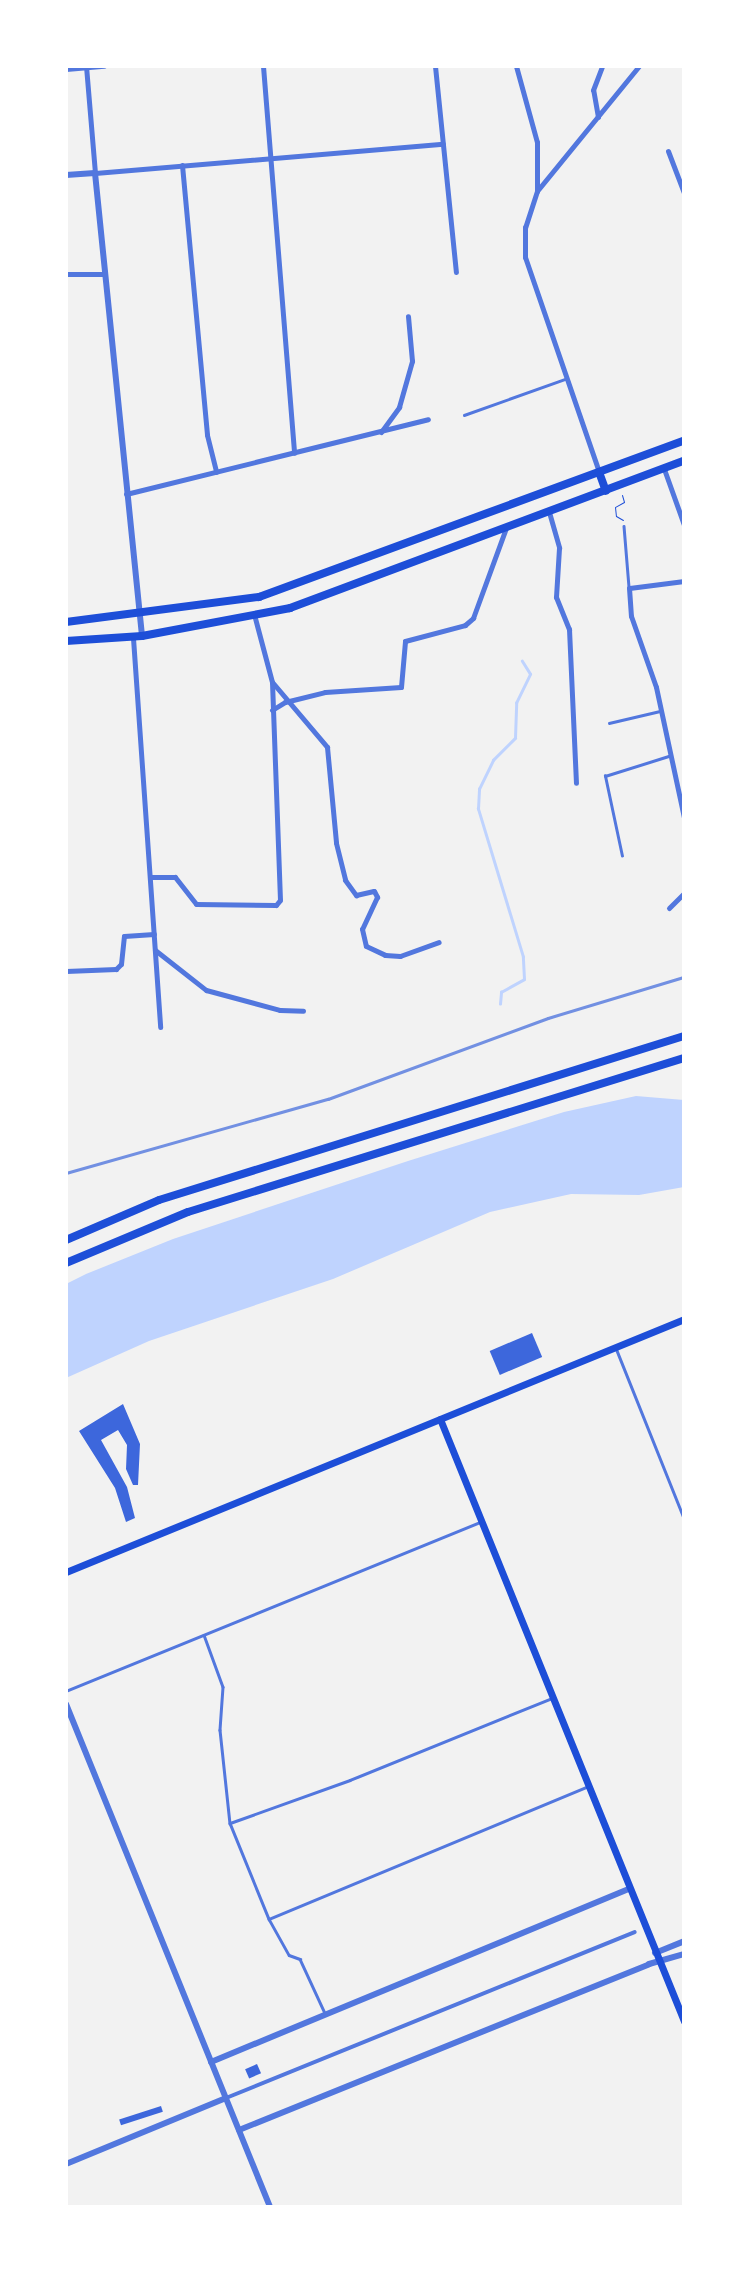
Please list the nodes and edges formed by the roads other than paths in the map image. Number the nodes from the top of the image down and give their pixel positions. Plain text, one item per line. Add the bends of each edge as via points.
1 (104, 66) edge
2 (263, 66) edge
3 (435, 66) edge
4 (516, 66) edge
5 (639, 66) edge
6 (86, 67) edge
7 (600, 67) edge
8 (66, 69) edge
9 (598, 117) junction
10 (443, 144) junction
11 (668, 151) dead end
12 (271, 157) junction
13 (182, 164) junction
14 (95, 173) junction
15 (66, 175) edge
16 (537, 192) junction
17 (684, 193) edge
18 (456, 272) dead end
19 (66, 274) edge
20 (104, 274) junction
21 (408, 316) dead end
22 (565, 379) junction
23 (464, 415) dead end
24 (428, 419) dead end
25 (381, 432) junction
26 (684, 441) edge
27 (294, 453) junction
28 (684, 461) edge
29 (664, 469) junction
30 (216, 472) junction
31 (599, 472) junction
32 (606, 491) junction
33 (125, 494) junction
34 (549, 512) junction
35 (684, 525) edge
36 (624, 526) road end
37 (506, 528) junction
38 (684, 581) edge
39 (629, 588) junction
40 (141, 614) junction
41 (254, 618) junction
42 (66, 622) edge
43 (142, 636) junction
44 (133, 638) junction
45 (66, 641) edge
46 (272, 682) junction
47 (285, 702) junction
48 (272, 710) junction
49 (660, 712) junction
50 (609, 723) dead end
51 (669, 756) junction
52 (576, 783) dead end
53 (684, 818) edge
54 (622, 856) dead end
55 (150, 877) junction
56 (684, 893) edge
57 (669, 908) dead end
58 (154, 934) junction
59 (439, 942) dead end
60 (155, 950) junction
61 (66, 972) edge
62 (303, 1011) dead end
63 (160, 1027) dead end
64 (684, 1036) edge
65 (684, 1058) edge
66 (66, 1240) edge
67 (66, 1263) edge
68 (684, 1319) edge
69 (616, 1347) junction
70 (440, 1419) junction
71 (684, 1518) edge
72 (481, 1522) junction
73 (66, 1572) edge
74 (204, 1635) junction
75 (66, 1691) edge
76 (553, 1697) junction
77 (66, 1704) edge
78 (589, 1786) junction
79 (230, 1823) junction
80 (629, 1889) junction
81 (269, 1919) junction
82 (635, 1932) dead end
83 (684, 1941) edge
84 (655, 1953) junction
85 (684, 1954) edge
86 (658, 1961) junction
87 (326, 2017) junction
88 (684, 2021) edge
89 (211, 2062) junction
90 (226, 2098) junction
91 (239, 2130) junction
92 (66, 2164) edge
93 (270, 2207) edge

1 - 6 street
2 - 12 street
3 - 10 street
4 - 16 street via 537,142
5 - 9 street
6 - 8 street
6 - 14 street
7 - 9 street via 593,90
9 - 16 street
10 - 12 street
10 - 18 street
11 - 17 street
12 - 13 street
12 - 27 street
13 - 14 street
13 - 30 street via 207,435
14 - 15 street
14 - 20 street
16 - 22 street via 525,227 525,257
19 - 20 street
20 - 33 street
21 - 25 street via 412,361 399,407
22 - 23 lane
22 - 31 street
24 - 25 street
25 - 27 street
26 - 31 main road
27 - 30 street
28 - 29 main road
29 - 32 main road
29 - 35 street
30 - 33 street
31 - 32 main road
31 - 40 main road via 259,597
32 - 34 main road
33 - 40 street
34 - 37 main road
34 - 52 street via 559,548 556,598 570,629
36 - 39 lane
37 - 41 main road
37 - 47 street via 472,618 465,625 405,641 401,686 325,692
38 - 39 street
39 - 49 street via 630,616
40 - 42 main road
40 - 43 street
41 - 43 main road
41 - 46 street
43 - 44 main road
44 - 45 main road
44 - 55 street
46 - 47 street
46 - 48 street
47 - 48 street
47 - 59 street via 318,732 327,746 336,843 345,880 356,895 374,891 377,897 362,929 366,946 384,956 400,956
48 - 55 street via 276,905 196,904 175,877
49 - 50 lane
49 - 51 street
51 - 53 street
51 - 54 lane via 605,776
55 - 58 street
56 - 57 street
58 - 60 street
58 - 61 street via 124,936 121,964 116,968
60 - 62 street via 206,990 280,1010
60 - 63 street
64 - 66 main road via 159,1200
65 - 67 main road via 188,1212
68 - 69 main road
69 - 70 main road
69 - 71 lane
70 - 72 main road
70 - 73 main road
72 - 74 lane
72 - 76 main road
74 - 75 lane
74 - 79 lane via 223,1687 220,1730
76 - 78 main road
76 - 79 lane via 350,1780
77 - 89 street
78 - 80 main road
78 - 81 lane
79 - 81 lane
80 - 84 main road
80 - 87 street
81 - 87 lane via 289,1955 300,1960
82 - 90 street
83 - 84 street
84 - 86 main road
85 - 86 street
86 - 88 main road
86 - 91 street
87 - 89 street
89 - 90 street
90 - 91 street
90 - 92 street
91 - 93 street

